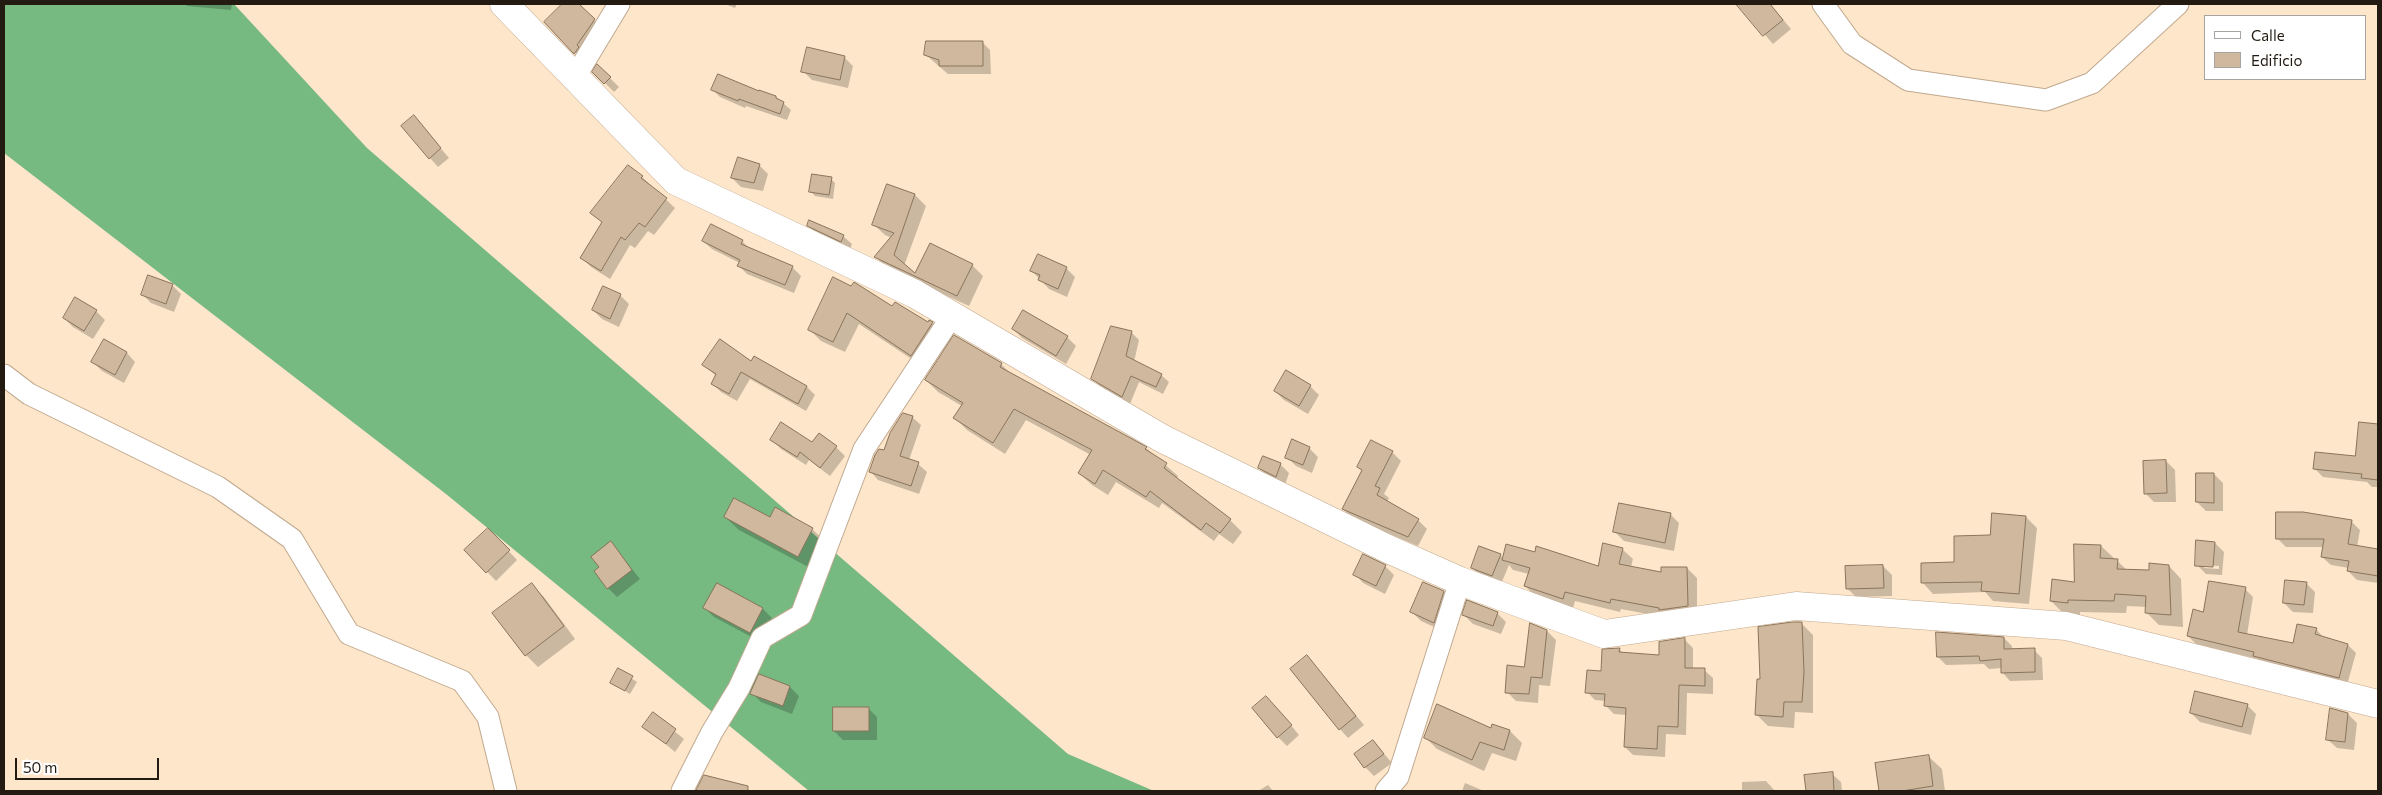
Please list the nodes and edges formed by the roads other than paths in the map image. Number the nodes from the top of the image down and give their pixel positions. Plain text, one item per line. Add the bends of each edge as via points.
1 (504, 4) edge
2 (619, 4) edge
3 (1823, 4) edge
4 (2178, 4) edge
5 (576, 77) junction
6 (952, 316) junction
7 (4, 375) edge
8 (1460, 581) junction
9 (2378, 704) edge
10 (506, 791) edge
11 (682, 791) edge
12 (1386, 791) edge

1 - 5 street
2 - 5 street
3 - 4 street via 1852,44 1908,80 2046,100 2092,83
5 - 6 street via 676,181 915,294
6 - 8 street via 1162,439
6 - 11 street via 864,449 801,615 762,638 739,688
7 - 10 street via 29,394 218,487 292,539 349,634 462,681 488,717
8 - 9 street via 1604,634 1796,606 2066,626
8 - 12 street via 1398,777

